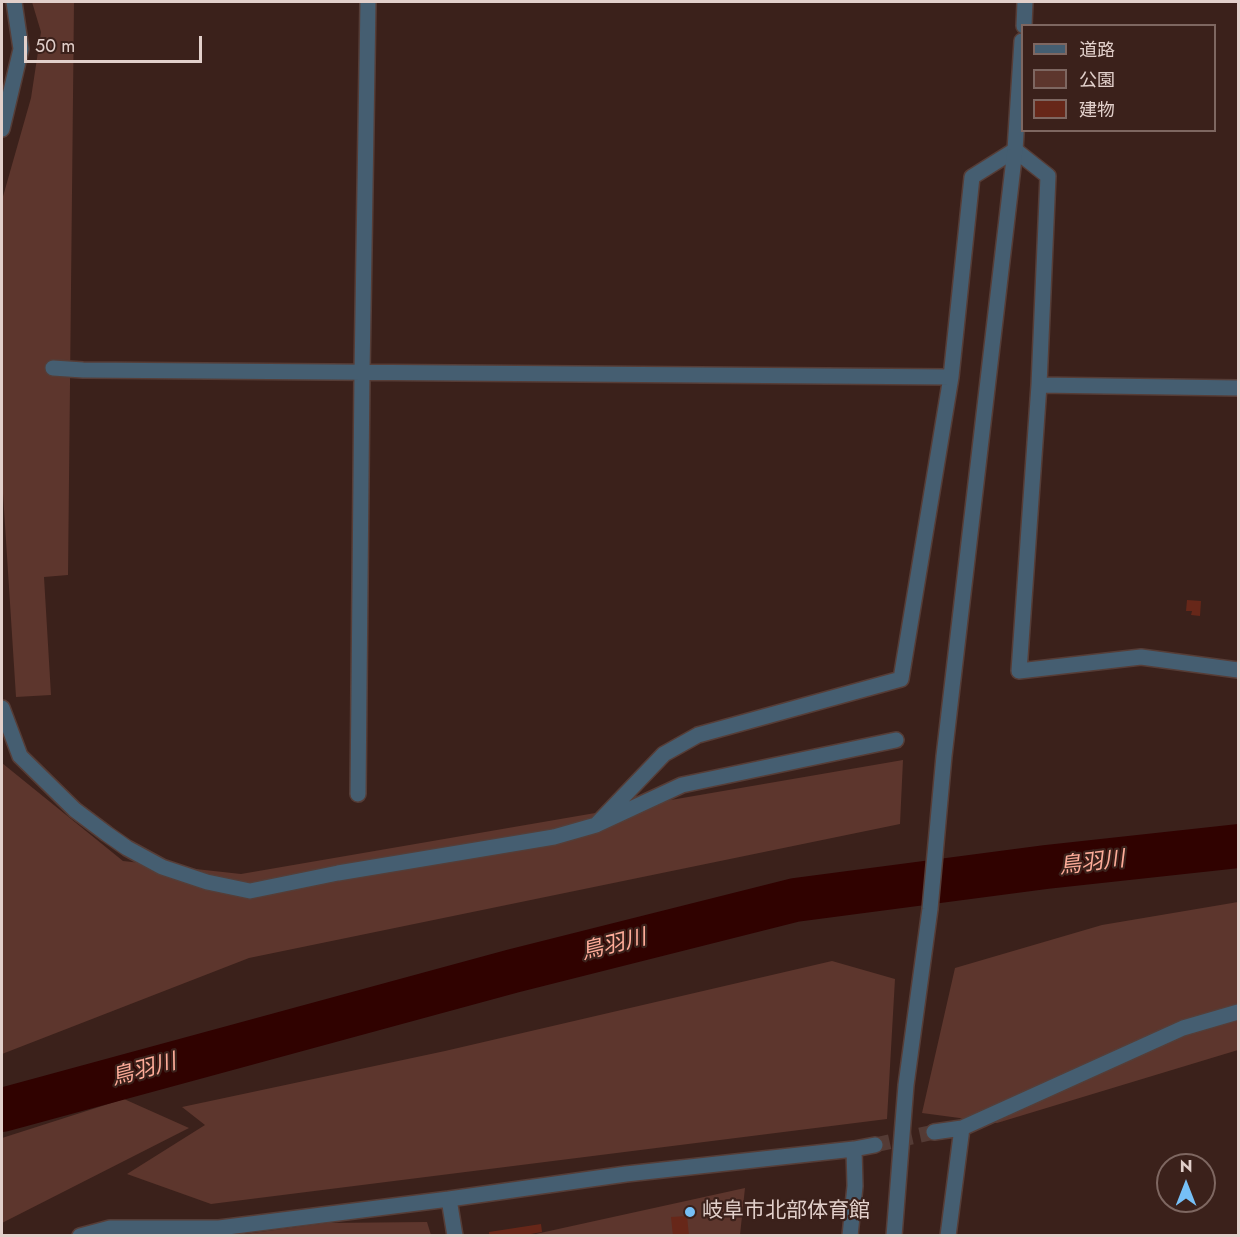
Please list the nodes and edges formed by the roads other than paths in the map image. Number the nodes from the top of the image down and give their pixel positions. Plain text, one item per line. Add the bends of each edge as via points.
1 (14, 2) edge
2 (369, 2) edge
3 (1025, 2) edge
4 (1024, 24) edge
5 (1021, 68) edge
6 (2, 129) edge
7 (1015, 150) junction
8 (53, 368) dead end
9 (362, 373) junction
10 (951, 377) junction
11 (1039, 385) junction
12 (1239, 388) edge
13 (1239, 669) edge
14 (2, 708) edge
15 (896, 740) dead end
16 (358, 794) dead end
17 (596, 825) junction
18 (1239, 1012) edge
19 (962, 1128) junction
20 (934, 1132) tunnel mouth
21 (875, 1145) tunnel mouth
22 (854, 1149) junction
23 (449, 1199) junction
24 (80, 1236) edge
25 (455, 1236) edge
26 (849, 1236) edge
27 (894, 1236) edge
28 (948, 1236) edge

1 - 6 street via 21,49
2 - 9 street
3 - 4 street
5 - 7 street
7 - 10 street via 972,177
7 - 11 street via 1048,176
7 - 27 street via 944,756 930,909 906,1085
8 - 9 street
9 - 10 street
9 - 16 street
10 - 17 street via 901,679 698,735 664,754
11 - 12 street
11 - 13 street via 1019,671 1141,657
14 - 17 street via 20,756 75,810 127,848 162,867 239,889 250,891 515,844
15 - 17 street via 682,785
18 - 19 street via 1183,1028
19 - 20 street
19 - 28 street
21 - 22 street
22 - 23 street via 626,1174
22 - 26 street via 855,1186
23 - 24 street via 219,1228 110,1228
23 - 25 street

